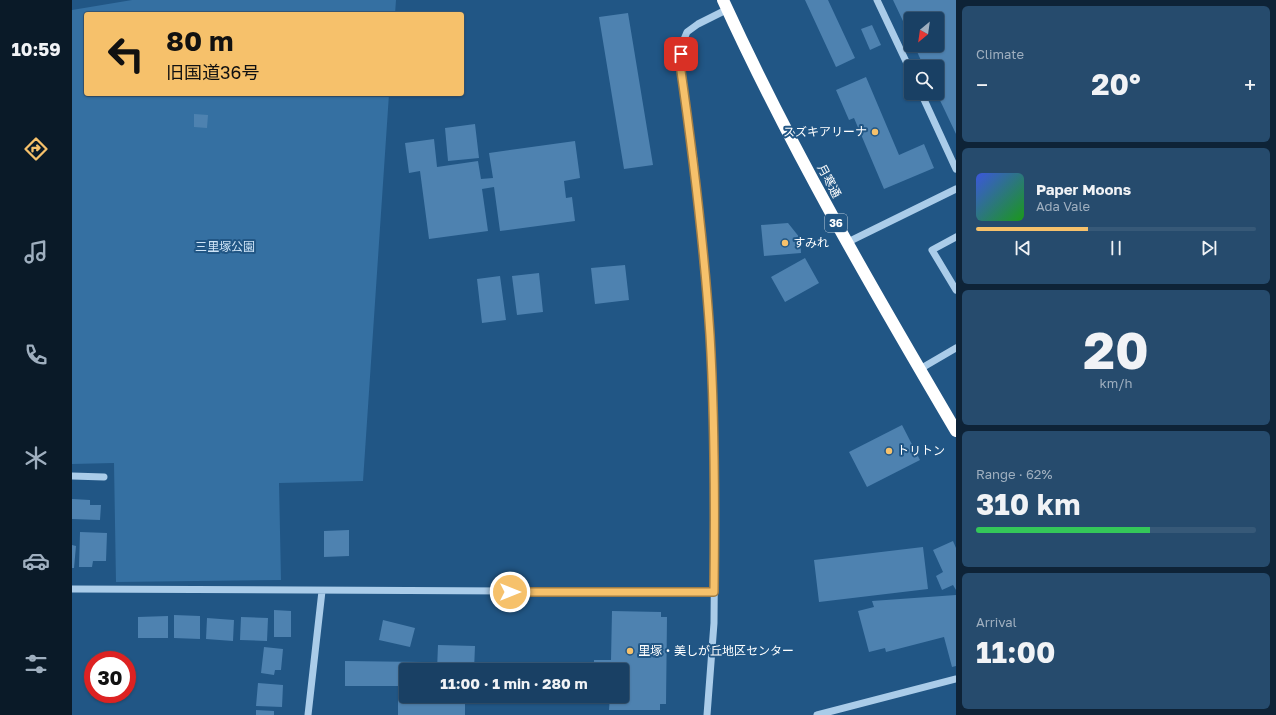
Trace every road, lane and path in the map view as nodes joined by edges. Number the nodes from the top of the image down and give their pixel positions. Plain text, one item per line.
1 (878, 0) edge
2 (725, 5) edge
3 (906, 60) edge
4 (924, 100) edge
5 (956, 170) edge
6 (956, 189) edge
7 (956, 237) edge
8 (846, 243) junction
9 (956, 290) edge
10 (956, 348) edge
11 (920, 369) junction
12 (956, 431) edge
13 (72, 476) edge
14 (104, 477) dead end
15 (72, 588) edge
16 (322, 591) junction
17 (714, 592) junction
18 (956, 679) edge
19 (308, 715) edge
20 (707, 715) edge
21 (817, 715) edge

1 - 3 street
2 - 8 highway, 月寒通 / 36
2 - 17 street
4 - 5 street
6 - 8 street
7 - 9 street
8 - 11 highway, 月寒通 / 36
10 - 11 street
11 - 12 highway, 月寒通 / 36
13 - 14 street
15 - 16 street
16 - 17 street
16 - 19 street
17 - 20 street
18 - 21 street

